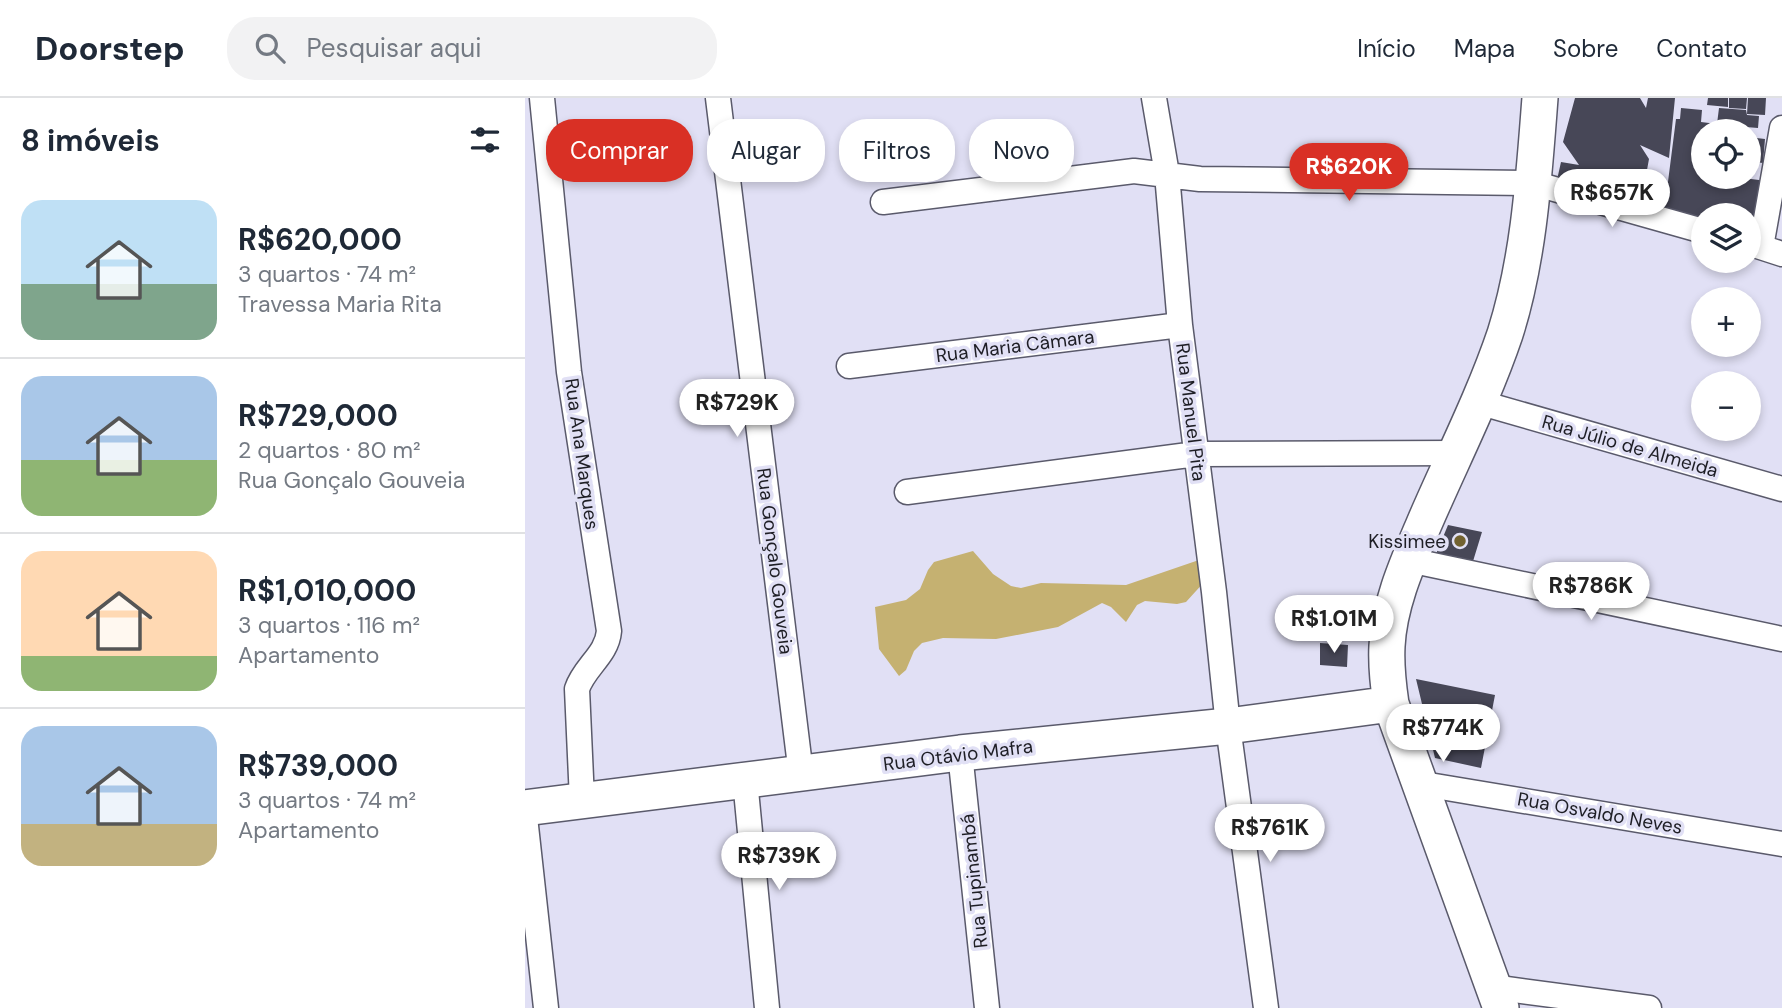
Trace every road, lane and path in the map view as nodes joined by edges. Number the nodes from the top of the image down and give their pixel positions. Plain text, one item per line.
1 (542, 98) edge
2 (717, 98) edge
3 (1154, 98) edge
4 (1540, 98) edge
5 (1782, 128) edge
6 (1167, 174) junction
7 (1533, 183) junction
8 (883, 202) dead end
9 (1691, 228) edge
10 (1764, 248) edge
11 (1180, 325) junction
12 (849, 366) dead end
13 (1478, 402) junction
14 (1455, 453) junction
15 (1196, 454) junction
16 (1782, 489) edge
17 (907, 492) dead end
18 (1409, 559) junction
19 (1782, 639) edge
20 (1391, 704) junction
21 (1228, 726) junction
22 (960, 753) junction
23 (801, 774) junction
24 (745, 780) junction
25 (1417, 783) junction
26 (582, 800) junction
27 (525, 808) edge
28 (525, 817) edge
29 (1782, 844) edge
30 (1497, 998) edge
31 (546, 1008) edge
32 (767, 1008) edge
33 (987, 1008) edge
34 (1266, 1008) edge
35 (1649, 1008) edge

1 - 26 street, Rua Ana Marques
2 - 23 street, Rua Gonçalo Gouveia
3 - 6 street, Rua Manuel Pita
4 - 7 main road
5 - 10 street
6 - 7 street
6 - 8 street
6 - 11 street, Rua Manuel Pita
7 - 9 street
7 - 13 main road
11 - 12 street, Rua Maria Câmara
11 - 15 street, Rua Manuel Pita
13 - 14 main road
13 - 16 street, Rua Júlio de Almeida
14 - 15 street
14 - 18 main road
15 - 17 street
15 - 21 street, Rua Manuel Pita
18 - 19 street
18 - 20 main road
20 - 21 main road, Rua Otávio Mafra
20 - 25 main road
21 - 22 main road, Rua Otávio Mafra
21 - 34 street, Rua Manuel Pita
22 - 23 main road, Rua Otávio Mafra
22 - 33 street, Rua Tupinambá
23 - 24 main road, Rua Otávio Mafra
24 - 26 main road, Rua Otávio Mafra
24 - 32 street
25 - 29 street, Rua Osvaldo Neves
25 - 30 main road
26 - 27 main road, Rua Otávio Mafra
28 - 31 street
30 - 35 street

